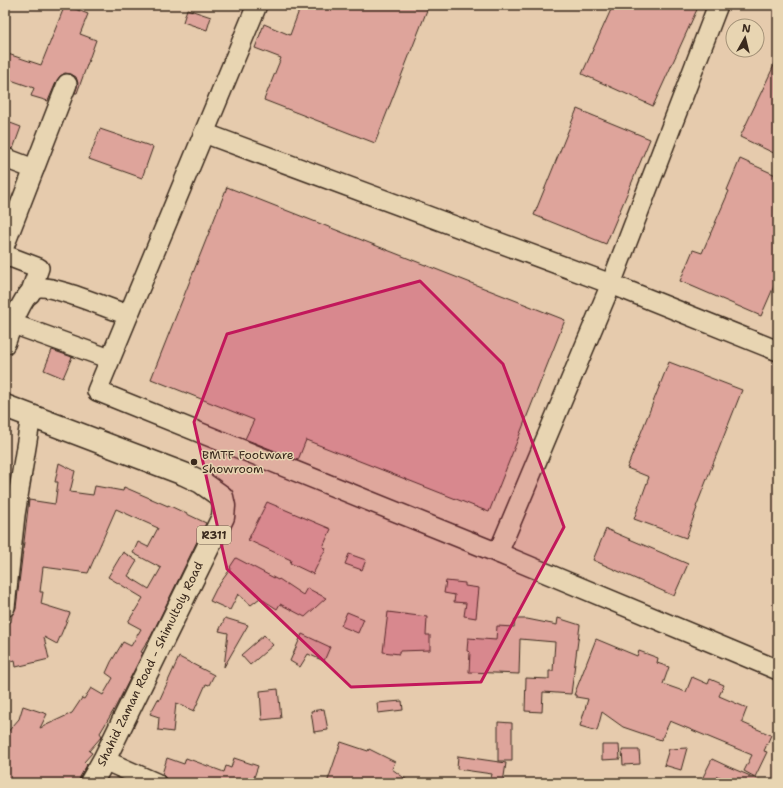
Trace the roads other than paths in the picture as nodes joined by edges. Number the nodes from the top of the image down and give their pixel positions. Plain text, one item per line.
1 (257, 5) edge
2 (718, 5) edge
3 (67, 84) dead end
4 (204, 133) junction
5 (5, 158) edge
6 (34, 169) junction
7 (5, 244) edge
8 (5, 255) edge
9 (611, 284) junction
10 (30, 294) junction
11 (128, 315) junction
12 (13, 324) junction
13 (5, 344) edge
14 (778, 351) edge
15 (110, 359) junction
16 (5, 406) edge
17 (31, 416) junction
18 (498, 553) junction
19 (5, 607) edge
20 (778, 670) edge
21 (104, 760) junction
22 (91, 783) edge
23 (156, 783) edge

1 - 4 street
2 - 9 street
3 - 6 street
4 - 9 street
4 - 11 street
5 - 6 street
6 - 7 street
8 - 10 street
9 - 14 street
9 - 18 street
10 - 11 street
10 - 12 street
11 - 15 street
12 - 13 street
12 - 15 street
15 - 18 street
16 - 17 main road, Shahid Zaman Road - Shimultoly Road / R311
17 - 19 street
17 - 21 main road, Shahid Zaman Road - Shimultoly Road / R311
18 - 20 street
21 - 22 main road, Shahid Zaman Road - Shimultoly Road / R311
21 - 23 street

